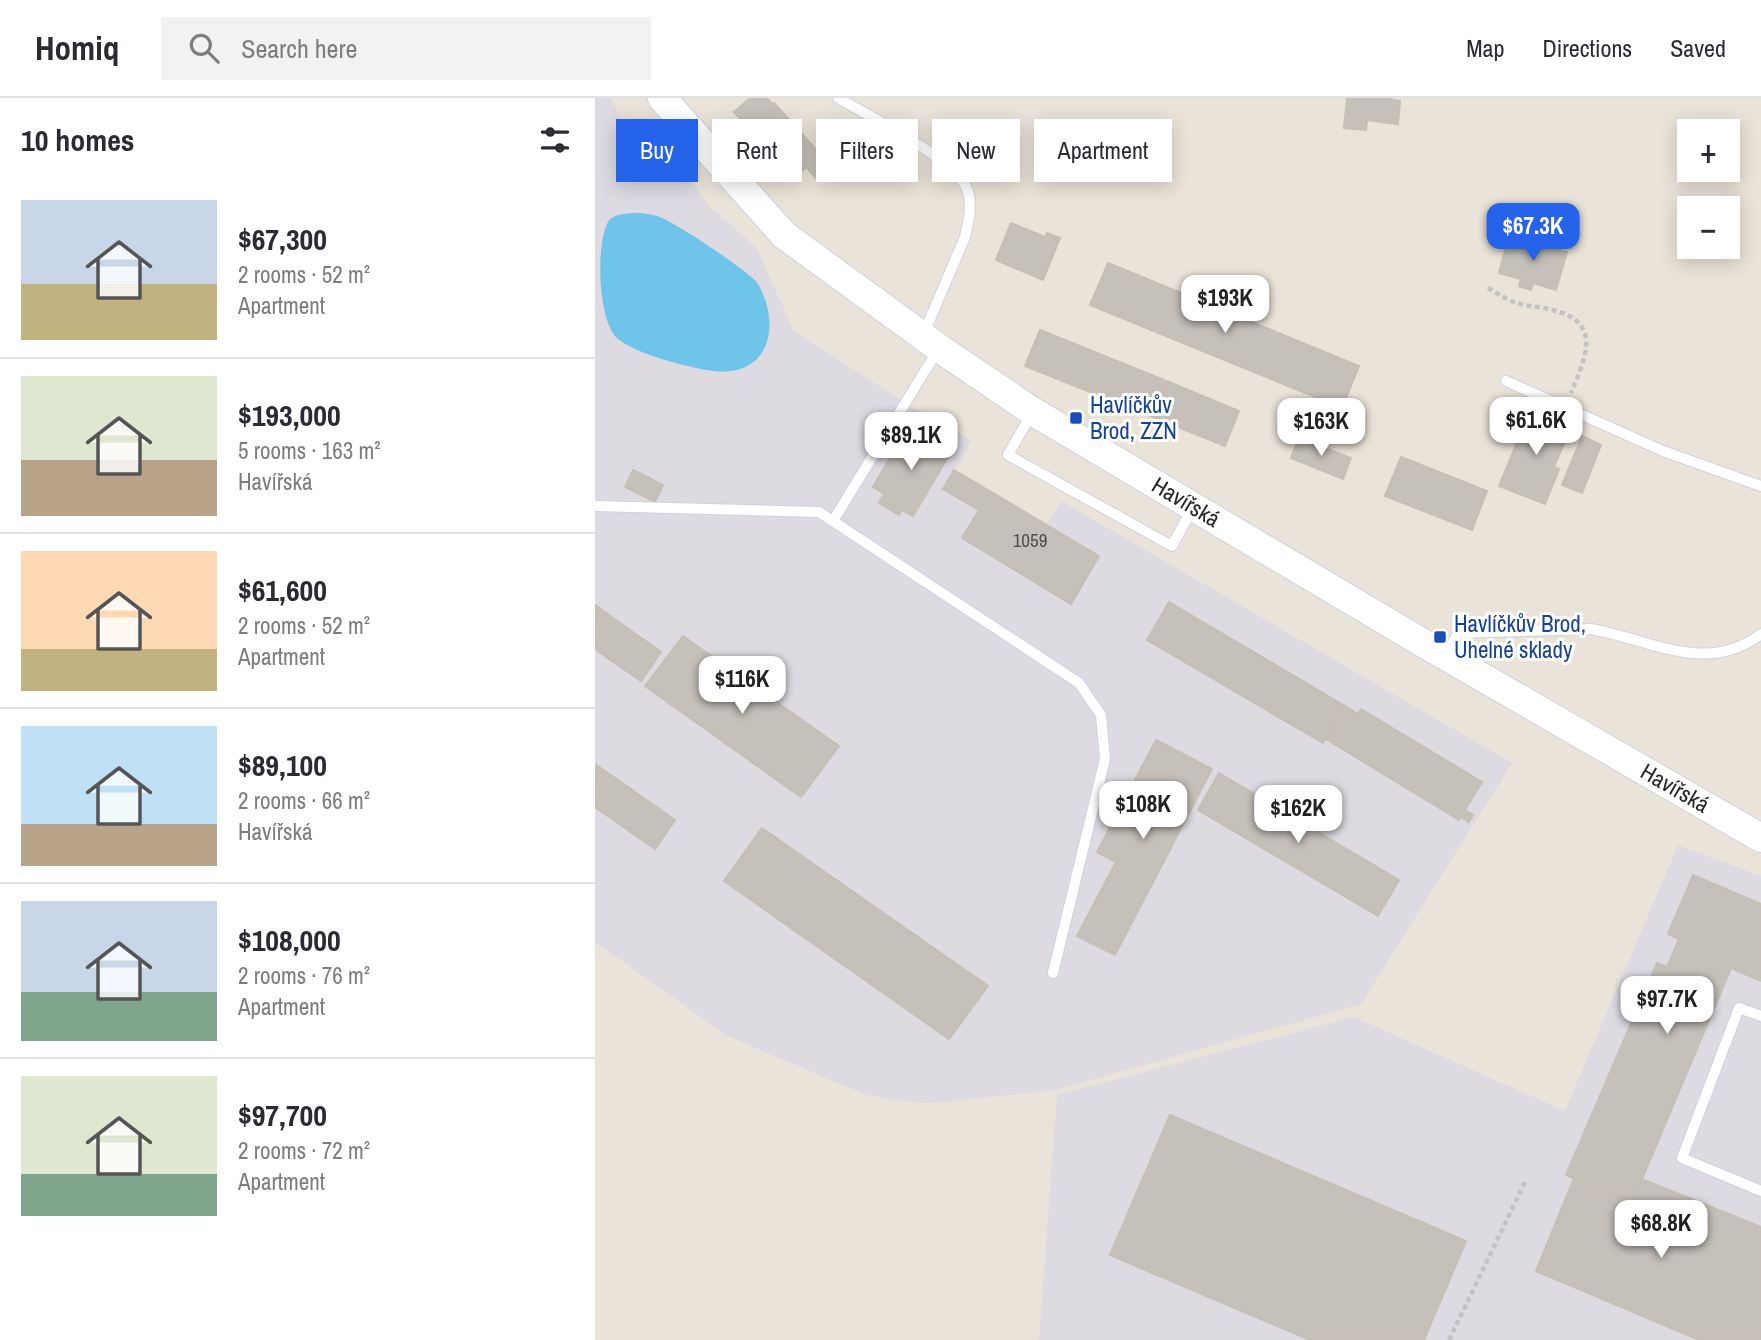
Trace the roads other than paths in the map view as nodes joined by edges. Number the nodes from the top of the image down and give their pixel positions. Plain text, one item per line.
1 (662, 98) edge
2 (838, 98) edge
3 (931, 342) junction
4 (1506, 381) dead end
5 (1032, 411) junction
6 (1761, 486) edge
7 (595, 506) edge
8 (1194, 507) junction
9 (833, 522) junction
10 (1761, 634) edge
11 (1445, 656) junction
12 (1761, 838) edge
13 (1053, 973) dead end
14 (1761, 1016) edge
15 (1761, 1191) edge

1 - 3 street, Havířská
2 - 3 lane
3 - 5 street, Havířská
3 - 9 lane
4 - 6 lane
5 - 8 street, Havířská
5 - 8 lane
7 - 9 lane
8 - 11 street, Havířská
9 - 13 lane
10 - 11 lane
11 - 12 street, Havířská
14 - 15 lane

